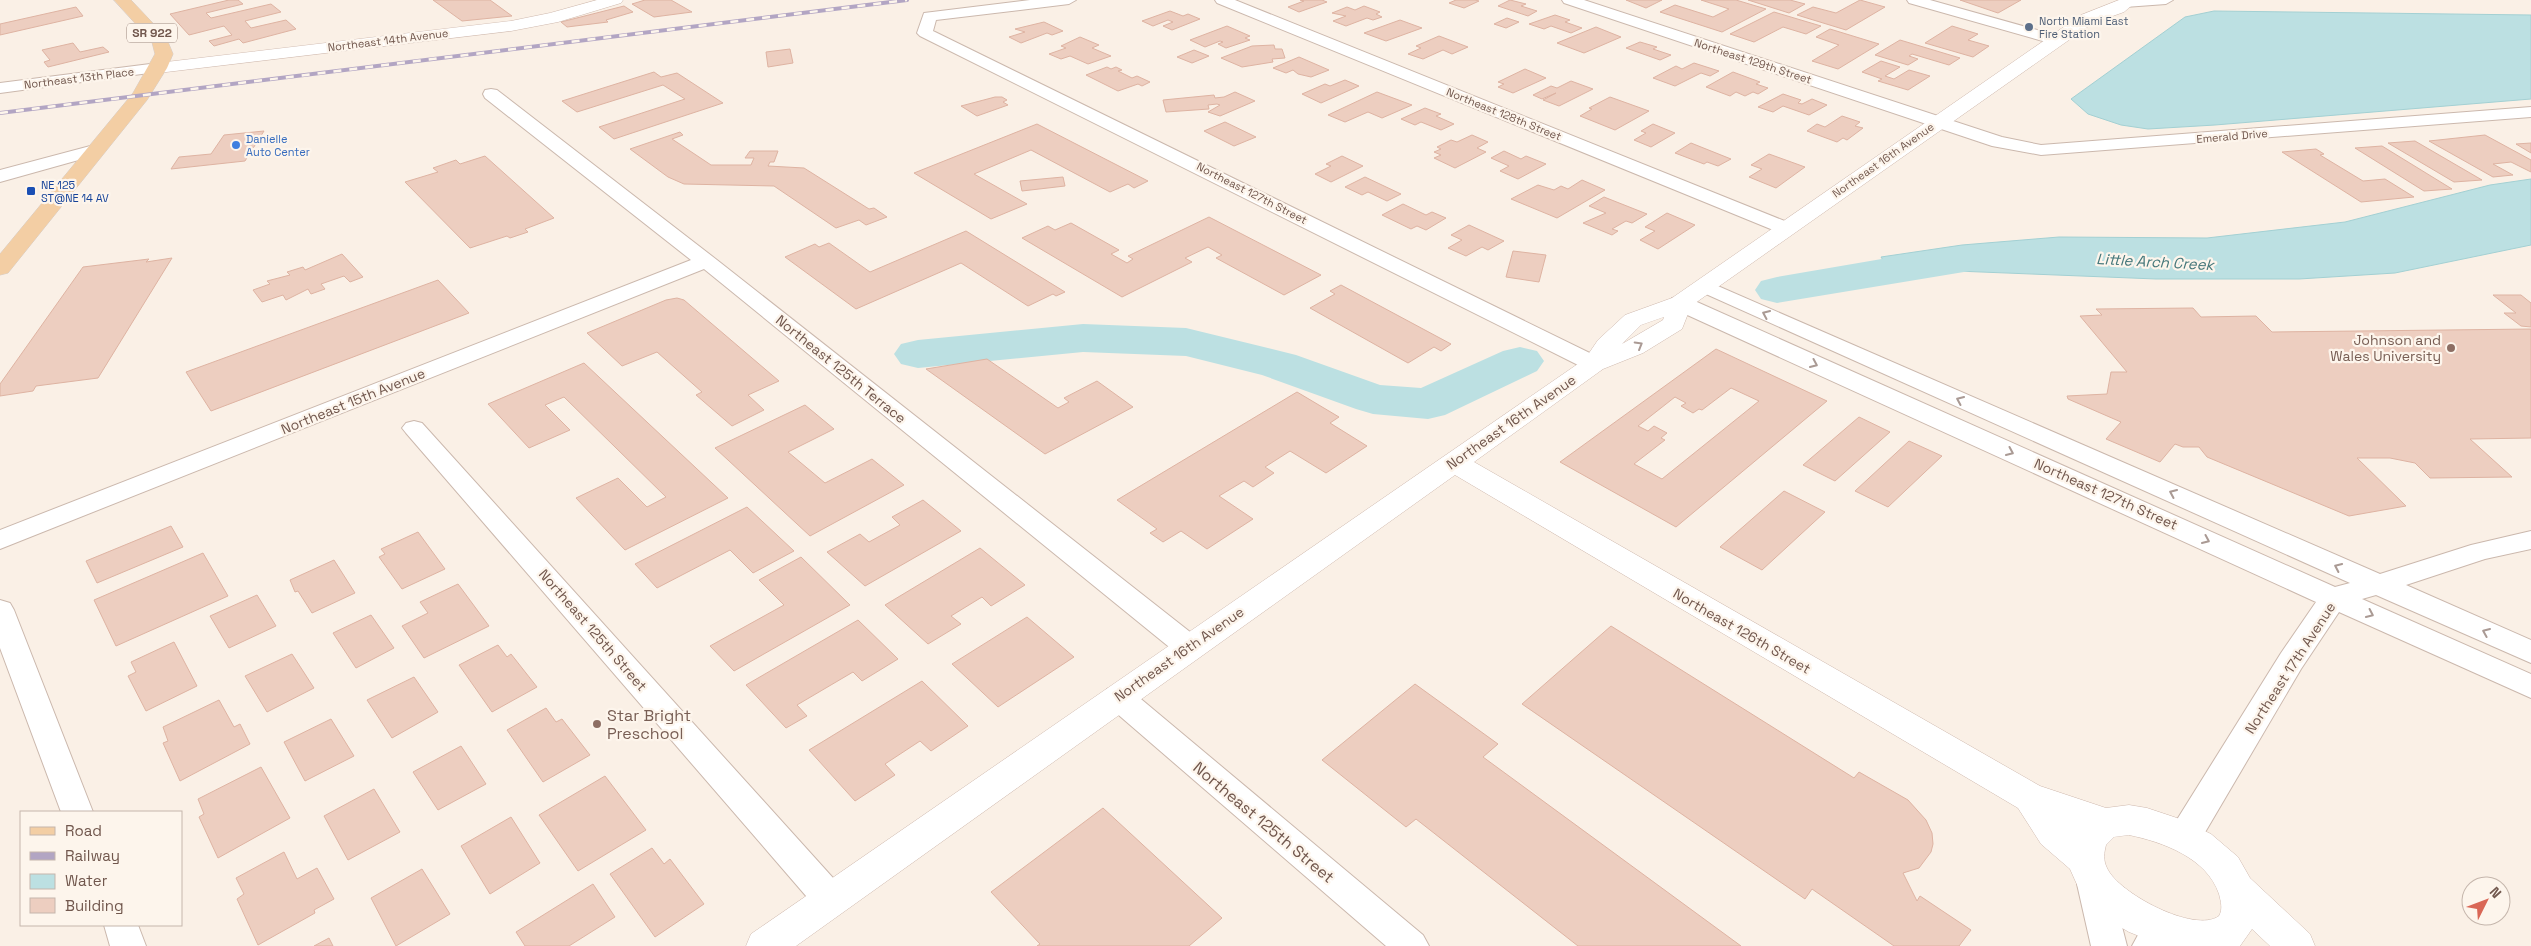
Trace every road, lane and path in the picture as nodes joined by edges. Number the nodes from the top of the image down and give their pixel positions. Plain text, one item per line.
1 (122, 0) edge
2 (615, 0) edge
3 (1069, 0) edge
4 (1222, 0) edge
5 (1569, 0) edge
6 (1914, 0) edge
7 (2104, 0) edge
8 (2166, 0) edge
9 (2128, 2) edge
10 (2088, 19) junction
11 (2056, 40) junction
12 (158, 68) junction
13 (0, 88) edge
14 (490, 94) dead end
15 (2531, 112) edge
16 (1937, 122) junction
17 (94, 150) junction
18 (0, 176) edge
19 (1785, 228) junction
20 (706, 261) junction
21 (0, 268) edge
22 (1704, 286) junction
23 (1680, 303) junction
24 (1594, 364) junction
25 (2004, 419) junction
26 (414, 428) dead end
27 (1983, 439) junction
28 (1454, 462) junction
29 (0, 540) edge
30 (2531, 540) edge
31 (2379, 586) junction
32 (2329, 604) junction
33 (0, 610) edge
34 (1190, 647) junction
35 (2531, 652) edge
36 (2531, 687) edge
37 (1118, 697) junction
38 (2030, 798) junction
39 (77, 811) edge
40 (2105, 824) junction
41 (2189, 829) junction
42 (2089, 869) junction
43 (2237, 890) junction
44 (831, 900) junction
45 (121, 926) edge
46 (2191, 943) edge
47 (128, 946) edge
48 (765, 946) edge
49 (1411, 946) edge
50 (2109, 946) edge
51 (2296, 946) edge

1 - 12 main road, SR 922
2 - 12 street, Northeast 14th Avenue
3 - 24 street, Northeast 127th Street
4 - 19 street, Northeast 128th Street
5 - 16 street, Northeast 129th Street
6 - 11 street
7 - 10 street, Northeast 16th Avenue
8 - 9 street
9 - 10 street, Northeast 16th Avenue
10 - 11 street, Northeast 16th Avenue
11 - 16 street, Northeast 16th Avenue
12 - 13 street, Northeast 13th Place
12 - 17 main road, SR 922
14 - 20 street, Northeast 125th Terrace
15 - 16 street, Emerald Drive
16 - 19 street, Northeast 16th Avenue
17 - 18 street
17 - 21 main road, SR 922
19 - 22 street, Northeast 16th Avenue
20 - 29 street, Northeast 15th Avenue
20 - 34 street, Northeast 125th Terrace
22 - 23 street, Northeast 16th Avenue
25 -> 22 street, Northeast 127th Street
23 - 24 street, Northeast 16th Avenue
23 -> 27 street, Northeast 127th Street
24 - 28 street, Northeast 16th Avenue
25 - 27 street
31 -> 25 street, Northeast 127th Street
26 - 44 street, Northeast 125th Street
27 -> 32 street, Northeast 127th Street
28 - 34 street, Northeast 16th Avenue
28 - 38 street, Northeast 126th Street
30 - 31 street, Northeast 17th Avenue
31 - 32 street, Northeast 17th Avenue
35 -> 31 street, Northeast 127th Street
32 -> 36 street, Northeast 127th Street
32 - 41 street, Northeast 17th Avenue
33 - 39 street
34 - 37 street, Northeast 16th Avenue
37 - 44 street, Northeast 16th Avenue
37 - 49 street, Northeast 125th Street
38 - 40 street, Northeast 126th Street
38 - 42 street, Northeast 126th Street
40 - 41 street
40 - 42 street
41 - 43 street
42 - 46 street
42 - 50 street
43 - 46 street
43 - 51 street
44 - 48 street, Northeast 16th Avenue
45 - 47 street

